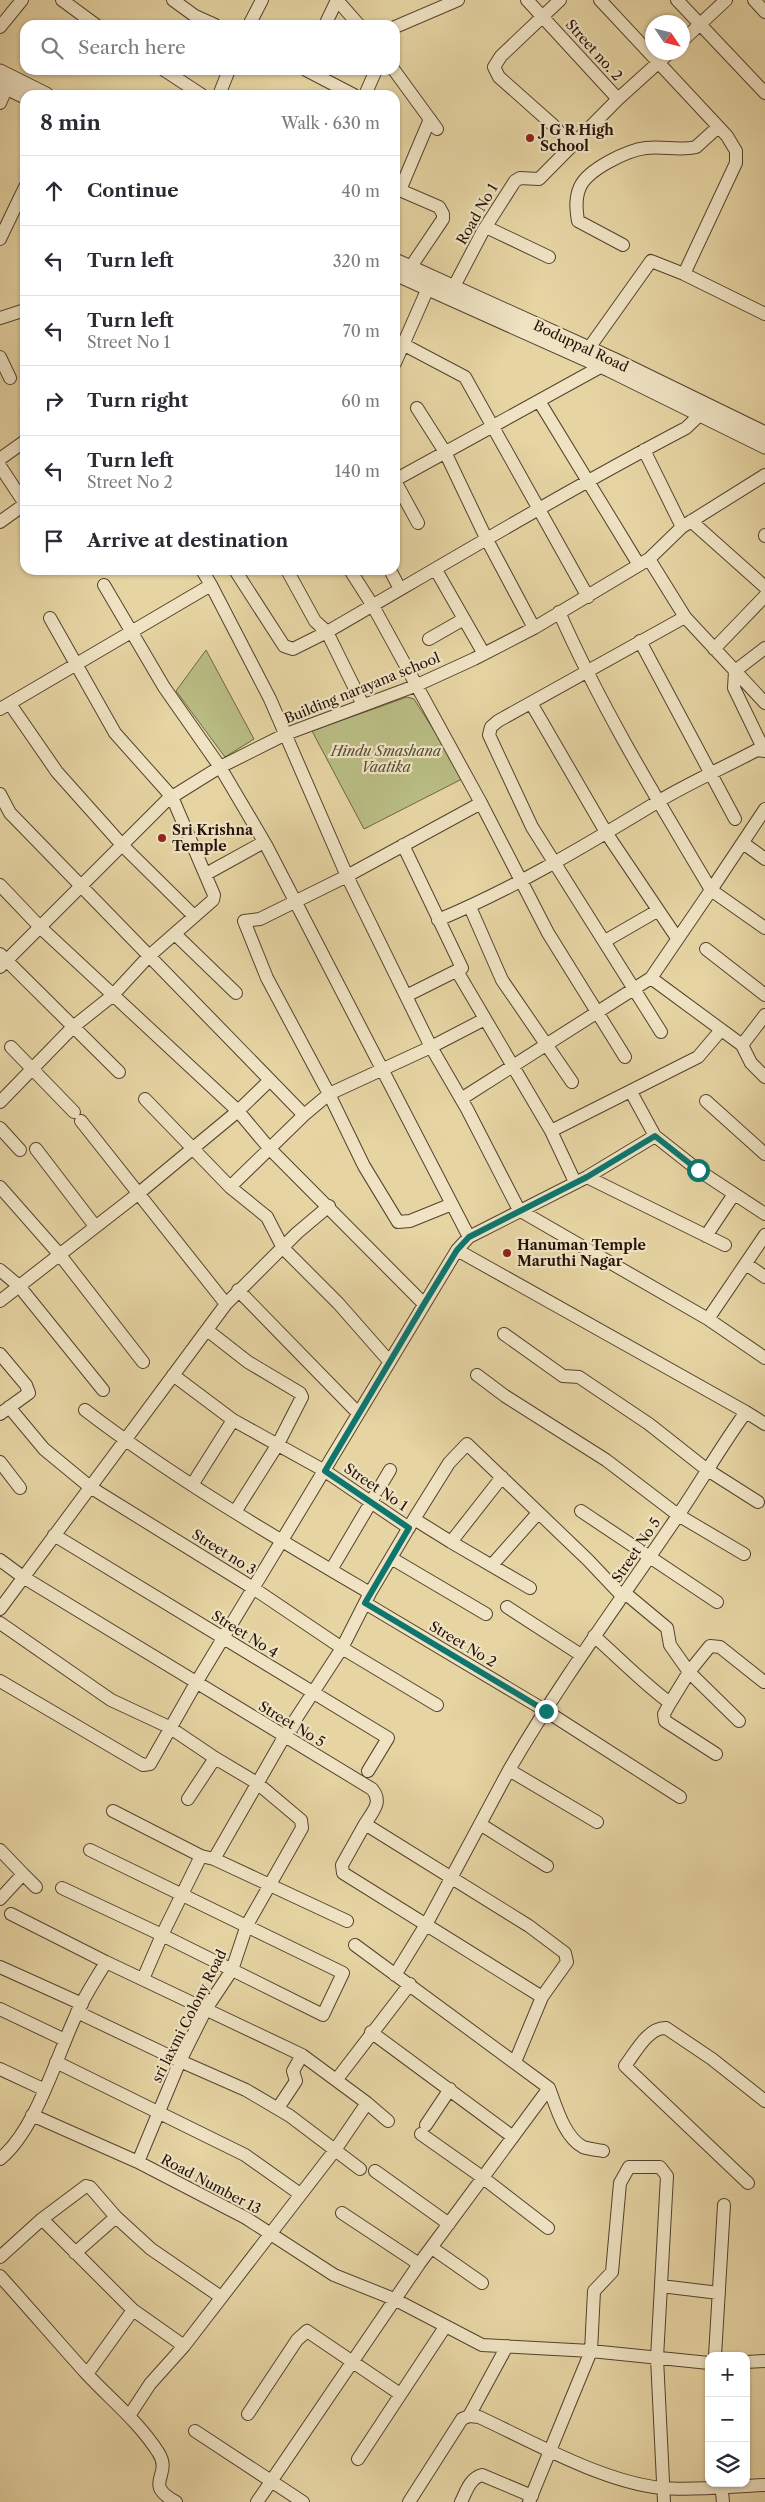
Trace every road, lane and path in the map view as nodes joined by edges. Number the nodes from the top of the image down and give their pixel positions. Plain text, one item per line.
1 (22, 0) edge
2 (62, 0) edge
3 (173, 0) edge
4 (262, 0) edge
5 (337, 0) edge
6 (458, 0) edge
7 (527, 0) edge
8 (560, 0) edge
9 (600, 0) edge
10 (678, 0) edge
11 (726, 0) edge
12 (754, 0) edge
13 (765, 12) edge
14 (543, 16) junction
15 (89, 20) edge
16 (203, 20) edge
17 (252, 20) edge
18 (327, 20) edge
19 (355, 20) edge
20 (400, 26) edge
21 (700, 26) junction
22 (0, 28) edge
23 (690, 34) edge
24 (661, 60) edge
25 (658, 63) junction
26 (0, 72) edge
27 (172, 75) edge
28 (227, 75) edge
29 (316, 75) edge
30 (374, 75) edge
31 (398, 75) edge
32 (4, 85) edge
33 (36, 90) edge
34 (194, 90) edge
35 (221, 90) edge
36 (344, 90) edge
37 (367, 90) edge
38 (765, 92) edge
39 (20, 93) edge
40 (618, 99) junction
41 (0, 103) edge
42 (718, 127) junction
43 (572, 146) junction
44 (400, 184) edge
45 (400, 190) edge
46 (20, 197) edge
47 (486, 227) junction
48 (0, 239) edge
49 (622, 245) dead end
50 (549, 257) dead end
51 (400, 263) edge
52 (410, 268) junction
53 (684, 274) junction
54 (400, 275) edge
55 (428, 288) junction
56 (450, 293) junction
57 (20, 312) edge
58 (765, 314) edge
59 (0, 318) edge
60 (400, 340) edge
61 (400, 343) edge
62 (589, 348) junction
63 (0, 358) edge
64 (602, 366) junction
65 (10, 378) dead end
66 (539, 401) junction
67 (417, 408) dead end
68 (705, 411) junction
69 (492, 427) junction
70 (765, 434) edge
71 (20, 444) edge
72 (765, 446) edge
73 (644, 450) junction
74 (445, 452) junction
75 (0, 458) edge
76 (0, 466) edge
77 (765, 475) edge
78 (400, 478) edge
79 (587, 482) junction
80 (400, 490) edge
81 (20, 496) edge
82 (20, 508) edge
83 (539, 510) junction
84 (0, 522) edge
85 (418, 523) dead end
86 (686, 524) junction
87 (486, 538) junction
88 (644, 562) junction
89 (436, 570) junction
90 (207, 575) edge
91 (238, 575) edge
92 (290, 575) edge
93 (353, 575) edge
94 (393, 575) edge
95 (104, 585) dead end
96 (765, 588) edge
97 (400, 589) junction
98 (765, 596) edge
99 (588, 598) junction
100 (373, 606) junction
101 (560, 612) junction
102 (685, 617) junction
103 (50, 618) dead end
104 (464, 619) junction
105 (534, 628) junction
106 (131, 632) junction
107 (327, 632) junction
108 (429, 639) dead end
109 (640, 641) junction
110 (765, 648) edge
111 (714, 649) junction
112 (484, 654) junction
113 (76, 665) junction
114 (735, 671) junction
115 (586, 674) junction
116 (415, 686) junction
117 (531, 703) junction
118 (765, 703) edge
119 (363, 705) junction
120 (5, 706) edge
121 (286, 734) junction
122 (764, 750) edge
123 (220, 766) junction
124 (711, 774) junction
125 (0, 794) edge
126 (172, 797) junction
127 (658, 802) junction
128 (481, 803) junction
129 (765, 810) edge
130 (735, 819) dead end
131 (607, 834) junction
132 (264, 842) junction
133 (743, 843) junction
134 (402, 845) junction
135 (123, 846) junction
136 (765, 859) edge
137 (554, 862) junction
138 (206, 874) junction
139 (347, 876) junction
140 (520, 880) junction
141 (0, 885) edge
142 (81, 888) junction
143 (711, 890) junction
144 (296, 901) junction
145 (470, 907) junction
146 (657, 911) junction
147 (193, 915) junction
148 (438, 920) junction
149 (41, 928) junction
150 (765, 928) edge
151 (174, 934) junction
152 (677, 938) junction
153 (604, 941) junction
154 (706, 949) dead end
155 (148, 957) junction
156 (2, 961) edge
157 (457, 971) junction
158 (651, 978) junction
159 (635, 988) junction
160 (236, 993) dead end
161 (765, 995) edge
162 (112, 996) junction
163 (406, 996) junction
164 (598, 1013) junction
165 (765, 1015) edge
166 (485, 1018) junction
167 (73, 1027) junction
168 (722, 1030) junction
169 (661, 1032) dead end
170 (742, 1045) junction
171 (546, 1046) junction
172 (11, 1047) dead end
173 (431, 1047) junction
174 (626, 1057) dead end
175 (514, 1066) junction
176 (32, 1069) junction
177 (382, 1070) junction
178 (119, 1072) dead end
179 (765, 1077) edge
180 (269, 1081) junction
181 (572, 1082) dead end
182 (631, 1092) junction
183 (329, 1094) junction
184 (462, 1098) junction
185 (145, 1099) dead end
186 (706, 1101) dead end
187 (0, 1102) edge
188 (238, 1111) junction
189 (304, 1115) junction
190 (0, 1128) edge
191 (551, 1130) junction
192 (655, 1136) junction
193 (192, 1148) junction
194 (269, 1148) junction
195 (36, 1149) dead end
196 (20, 1150) dead end
197 (765, 1154) edge
198 (581, 1180) junction
199 (0, 1187) edge
200 (230, 1187) junction
201 (139, 1193) junction
202 (734, 1194) junction
203 (452, 1204) junction
204 (329, 1206) junction
205 (520, 1210) junction
206 (765, 1214) edge
207 (95, 1226) junction
208 (765, 1235) edge
209 (706, 1236) junction
210 (469, 1237) junction
211 (726, 1245) dead end
212 (283, 1248) junction
213 (457, 1250) junction
214 (60, 1255) junction
215 (746, 1264) junction
216 (0, 1270) edge
217 (765, 1277) edge
218 (20, 1286) junction
219 (238, 1290) junction
220 (0, 1300) edge
221 (226, 1304) junction
222 (424, 1304) junction
223 (708, 1318) junction
224 (207, 1330) junction
225 (504, 1334) dead end
226 (0, 1354) edge
227 (765, 1358) edge
228 (389, 1361) junction
229 (143, 1362) dead end
230 (174, 1375) junction
231 (477, 1375) dead end
232 (103, 1390) dead end
233 (85, 1410) dead end
234 (5, 1411) edge
235 (746, 1412) junction
236 (358, 1413) junction
237 (233, 1420) junction
238 (765, 1424) edge
239 (124, 1441) junction
240 (278, 1444) junction
241 (0, 1462) edge
242 (706, 1469) junction
243 (390, 1470) dead end
244 (325, 1471) junction
245 (502, 1477) junction
246 (192, 1485) junction
247 (90, 1487) junction
248 (20, 1488) dead end
249 (370, 1502) junction
250 (758, 1502) dead end
251 (581, 1511) dead end
252 (235, 1512) junction
253 (538, 1513) junction
254 (678, 1515) junction
255 (411, 1524) junction
256 (54, 1535) junction
257 (282, 1542) junction
258 (451, 1542) junction
259 (744, 1554) dead end
260 (391, 1558) junction
261 (648, 1558) junction
262 (0, 1560) edge
263 (492, 1565) junction
264 (330, 1570) junction
265 (23, 1577) junction
266 (253, 1588) junction
267 (530, 1588) dead end
268 (624, 1595) junction
269 (367, 1598) junction
270 (717, 1602) dead end
271 (507, 1607) dead end
272 (0, 1610) edge
273 (486, 1614) dead end
274 (0, 1623) edge
275 (594, 1636) junction
276 (224, 1638) junction
277 (342, 1648) junction
278 (581, 1655) junction
279 (689, 1672) junction
280 (0, 1681) edge
281 (764, 1682) edge
282 (196, 1683) junction
283 (312, 1693) junction
284 (670, 1704) junction
285 (437, 1705) dead end
286 (546, 1711) junction
287 (739, 1722) dead end
288 (170, 1727) junction
289 (284, 1737) junction
290 (716, 1754) dead end
291 (215, 1758) junction
292 (509, 1770) junction
293 (368, 1771) dead end
294 (257, 1783) junction
295 (680, 1796) dead end
296 (188, 1800) dead end
297 (113, 1811) dead end
298 (597, 1822) dead end
299 (365, 1824) junction
300 (480, 1824) junction
301 (0, 1850) edge
302 (90, 1850) dead end
303 (208, 1858) junction
304 (547, 1866) dead end
305 (23, 1874) junction
306 (452, 1877) junction
307 (271, 1885) junction
308 (36, 1887) dead end
309 (62, 1888) dead end
310 (182, 1893) junction
311 (0, 1898) edge
312 (11, 1914) dead end
313 (347, 1921) dead end
314 (427, 1923) junction
315 (247, 1925) junction
316 (162, 1934) junction
317 (355, 1945) dead end
318 (106, 1962) junction
319 (0, 1967) edge
320 (232, 1970) junction
321 (395, 1975) junction
322 (144, 1979) junction
323 (410, 1984) junction
324 (542, 1997) junction
325 (79, 2008) junction
326 (0, 2009) edge
327 (206, 2009) junction
328 (371, 2032) junction
329 (65, 2040) junction
330 (302, 2055) junction
331 (180, 2061) junction
332 (56, 2062) junction
333 (515, 2062) junction
334 (0, 2070) edge
335 (337, 2080) junction
336 (549, 2088) junction
337 (450, 2089) junction
338 (43, 2090) junction
339 (765, 2101) edge
340 (368, 2103) junction
341 (278, 2108) junction
342 (158, 2112) junction
343 (32, 2115) junction
344 (388, 2121) dead end
345 (513, 2137) junction
346 (334, 2150) junction
347 (603, 2152) dead end
348 (2, 2155) edge
349 (138, 2162) junction
350 (360, 2169) dead end
351 (375, 2171) dead end
352 (482, 2177) junction
353 (748, 2184) dead end
354 (300, 2194) junction
355 (724, 2205) dead end
356 (342, 2213) dead end
357 (116, 2217) junction
358 (42, 2219) junction
359 (449, 2224) junction
360 (548, 2228) dead end
361 (269, 2235) junction
362 (432, 2248) junction
363 (75, 2253) junction
364 (0, 2257) edge
365 (419, 2264) junction
366 (0, 2276) edge
367 (482, 2283) dead end
368 (660, 2286) junction
369 (719, 2293) junction
370 (221, 2298) junction
371 (394, 2299) junction
372 (133, 2310) junction
373 (445, 2327) junction
374 (184, 2346) junction
375 (507, 2346) junction
376 (590, 2351) junction
377 (715, 2352) edge
378 (657, 2358) junction
379 (765, 2361) edge
380 (354, 2362) junction
381 (750, 2362) edge
382 (705, 2364) edge
383 (87, 2374) junction
384 (400, 2394) junction
385 (248, 2414) dead end
386 (129, 2416) junction
387 (469, 2416) junction
388 (195, 2431) dead end
389 (549, 2450) junction
390 (358, 2458) dead end
391 (270, 2480) junction
392 (750, 2485) edge
393 (765, 2485) edge
394 (705, 2486) edge
395 (721, 2487) edge
396 (663, 2488) junction
397 (530, 2499) edge
398 (176, 2502) edge
399 (257, 2502) edge
400 (303, 2502) edge
401 (409, 2502) edge
402 (461, 2502) edge
403 (664, 2502) edge
404 (722, 2502) edge

1 - 22 street
2 - 15 street
3 - 16 street
4 - 17 street
5 - 18 street
5 - 19 street
6 - 20 street
7 - 14 street, Street no. 2
8 - 14 street
9 - 25 street
10 - 21 street
11 - 21 street
12 - 13 street
14 - 40 street, Street no. 2
14 - 43 street
21 - 23 street
21 - 38 street
24 - 25 street, Road No 1
25 - 40 street, Road No 1
25 - 42 street
26 - 33 street
27 - 34 street
28 - 35 street
29 - 36 street
30 - 37 street
31 - 44 street
32 - 39 street
32 - 41 street
40 - 43 street, Road No 1
42 - 49 street
42 - 53 street
43 - 47 street, Road No 1
45 - 52 street
46 - 48 street
47 - 50 street
47 - 56 street, Road No 1
51 - 52 street, Boduppal Road
52 - 56 street, Boduppal Road
53 - 58 street
53 - 62 street
54 - 55 street, Boduppal Road
55 - 56 street, Boduppal Road
55 - 60 street
56 - 62 street, Boduppal Road
56 - 64 street, Boduppal Road
57 - 59 street
61 - 69 street
62 - 68 street, Boduppal Road
63 - 65 street
64 - 66 street
64 - 68 street, Boduppal Road
66 - 69 street
66 - 79 street
67 - 74 street
68 - 70 street, Boduppal Road
68 - 72 street, Boduppal Road
68 - 73 street
69 - 74 street
69 - 83 street
71 - 75 street
73 - 79 street
73 - 86 street
74 - 78 street
74 - 87 street
76 - 81 street
77 - 86 street, Building narayana school
79 - 83 street
79 - 88 street
80 - 85 street
82 - 84 street
83 - 87 street
83 - 99 street
86 - 88 street, Building narayana school
86 - 96 street
87 - 89 street
87 - 105 street
88 - 99 street, Building narayana school
88 - 102 street
89 - 97 street
89 - 104 street
90 - 106 street
90 - 121 street
91 - 107 street
92 - 107 street
93 - 100 street
94 - 97 street
95 - 106 street
97 - 100 street
98 - 111 street
99 - 101 street, Building narayana school
100 - 107 street
100 - 116 street
101 - 105 street, Building narayana school
101 - 115 street
102 - 109 street
102 - 111 street
103 - 113 street
104 - 108 street
104 - 112 street
105 - 112 street, Building narayana school
106 - 113 street
106 - 123 street
107 - 119 street
109 - 115 street
109 - 124 street
110 - 114 street
111 - 114 street
112 - 116 street, Building narayana school
113 - 120 street
113 - 126 street
114 - 118 street
114 - 122 street
115 - 117 street
115 - 127 street
116 - 119 street, Building narayana school
116 - 128 street
117 - 131 street
117 - 137 street
119 - 121 street, Building narayana school
120 - 135 street
121 - 123 street, Building narayana school
121 - 139 street
122 - 124 street
123 - 126 street, Building narayana school
123 - 132 street
124 - 127 street
124 - 130 street
125 - 142 street
126 - 135 street, Building narayana school
126 - 138 street
127 - 131 street
127 - 143 street
128 - 134 street
128 - 140 street
129 - 133 street
131 - 137 street
131 - 146 street
132 - 138 street
132 - 144 street
133 - 136 street
133 - 143 street
134 - 139 street
134 - 148 street
135 - 142 street, Building narayana school
135 - 147 street
137 - 140 street
137 - 153 street
138 - 147 street
139 - 144 street
139 - 163 street
140 - 145 street
140 - 164 street
141 - 149 street
142 - 149 street, Building narayana school
142 - 155 street
143 - 150 street
143 - 152 street
144 - 177 street
144 - 183 street
145 - 148 street
145 - 171 street
146 - 152 street
146 - 153 street
147 - 151 street
148 - 157 street
149 - 156 street, Building narayana school
149 - 162 street
151 - 155 street
151 - 160 street
152 - 158 street
153 - 159 street
154 - 161 street
155 - 162 street
155 - 180 street
156 - 167 street
157 - 163 street
157 - 166 street
158 - 159 street
158 - 168 street
159 - 164 street
159 - 169 street
162 - 167 street
162 - 188 street
163 - 173 street
164 - 171 street
164 - 174 street
165 - 170 street
166 - 173 street
166 - 175 street
167 - 176 street
167 - 178 street
168 - 170 street
168 - 182 street
170 - 179 street
171 - 175 street
171 - 181 street
172 - 176 street
173 - 177 street
173 - 184 street
175 - 184 street
175 - 191 street
176 - 187 street
176 - 201 street
177 - 183 street
177 - 203 street
180 - 188 street
180 - 189 street
182 - 191 street
182 - 192 street
183 - 189 street
183 - 203 street
184 - 205 street
185 - 193 street
186 - 197 street
188 - 193 street
188 - 194 street
189 - 194 street
190 - 196 street
191 - 198 street
192 - 198 street
192 - 202 street
193 - 200 street
193 - 201 street
194 - 200 street
194 - 204 street
195 - 207 street
198 - 205 street
198 - 209 street
199 - 214 street
200 - 212 street
201 - 207 street
201 - 221 street
202 - 206 street
202 - 209 street
203 - 210 street
204 - 212 street
204 - 222 street
205 - 210 street
205 - 223 street
207 - 214 street
208 - 215 street
209 - 211 street
210 - 213 street
212 - 219 street
212 - 228 street
213 - 222 street
213 - 235 street
214 - 218 street
214 - 229 street
215 - 217 street
215 - 223 street
216 - 218 street
218 - 220 street
218 - 232 street
219 - 221 street
219 - 236 street
221 - 224 street
222 - 228 street
223 - 227 street
224 - 230 street
224 - 240 street
225 - 242 street
226 - 234 street
228 - 236 street
230 - 237 street, Street No 1
230 - 239 street
231 - 254 street
233 - 239 street
234 - 247 street, Street no 3
235 - 238 street
235 - 242 street, Street No 5
236 - 244 street
237 - 240 street, Street No 1
237 - 246 street
239 - 246 street
239 - 247 street
240 - 244 street, Street No 1
240 - 252 street
241 - 248 street
242 - 250 street
242 - 254 street, Street No 5
243 - 249 street
244 - 249 street, Street No 1
244 - 257 street
245 - 253 street
245 - 255 street
245 - 258 street
246 - 252 street
247 - 256 street
247 - 266 street, Street no 3
249 - 255 street, Street No 1
249 - 264 street
251 - 261 street
252 - 257 street
253 - 263 street
253 - 268 street
254 - 259 street
254 - 261 street, Street No 5
255 - 258 street, Street No 1
255 - 260 street
256 - 265 street
256 - 276 street, Street No 4
257 - 264 street, Street No 2
257 - 266 street
258 - 263 street, Street No 1
260 - 269 street
260 - 273 street
261 - 268 street, Street No 5
261 - 270 street
262 - 265 street, Street No 5
263 - 267 street, Street No 1
264 - 269 street, Street No 2
265 - 272 street
265 - 282 street, Street No 5
266 - 276 street
266 - 277 street, Street no 3
268 - 275 street, Street No 5
268 - 279 street
269 - 277 street
269 - 286 street, Street No 2
271 - 278 street
274 - 288 street, sri laxmi Colony Road
275 - 278 street, Street No 5
275 - 284 street
276 - 282 street
276 - 283 street, Street No 4
277 - 283 street
277 - 285 street, Street no 3
278 - 286 street, Street No 5
279 - 281 street
279 - 284 street
279 - 287 street
280 - 288 street
282 - 288 street
282 - 289 street, Street No 5
283 - 289 street
283 - 293 street, Street No 4
284 - 290 street
286 - 292 street, Street No 5
286 - 295 street, Street No 2
288 - 291 street, sri laxmi Colony Road
289 - 294 street
289 - 299 street, Street No 5
291 - 294 street, sri laxmi Colony Road
291 - 296 street
292 - 298 street
292 - 300 street, Street No 5
294 - 303 street
294 - 307 street, sri laxmi Colony Road
297 - 303 street
299 - 306 street
299 - 314 street
300 - 304 street
300 - 306 street, Street No 5
301 - 305 street
302 - 310 street
303 - 307 street
303 - 310 street
305 - 308 street
305 - 311 street
306 - 314 street, Street No 5
306 - 324 street
307 - 313 street
307 - 315 street, sri laxmi Colony Road
309 - 316 street
310 - 315 street
310 - 316 street
312 - 318 street
314 - 321 street, Street No 5
314 - 324 street
315 - 320 street, sri laxmi Colony Road
315 - 320 street
316 - 320 street
316 - 322 street
317 - 321 street
318 - 322 street
318 - 325 street
319 - 325 street
320 - 327 street, sri laxmi Colony Road
321 - 323 street
322 - 327 street
323 - 328 street
323 - 333 street
324 - 333 street
325 - 329 street
325 - 331 street
326 - 329 street
327 - 330 street
327 - 331 street, sri laxmi Colony Road
328 - 335 street
328 - 337 street
329 - 332 street
330 - 335 street
330 - 341 street
331 - 341 street
331 - 342 street, sri laxmi Colony Road
332 - 338 street
332 - 342 street
333 - 336 street
334 - 338 street
335 - 340 street
336 - 345 street
336 - 347 street
337 - 345 street
337 - 352 street
338 - 343 street
339 - 353 street
340 - 344 street
340 - 346 street
341 - 346 street
342 - 349 street, sri laxmi Colony Road
342 - 354 street
343 - 348 street
343 - 349 street, Road Number 13
345 - 352 street
346 - 350 street
346 - 354 street
349 - 361 street, Road Number 13
351 - 359 street
352 - 359 street
352 - 360 street
354 - 361 street
355 - 369 street
356 - 365 street
357 - 358 street
357 - 363 street
357 - 370 street
358 - 363 street
358 - 364 street
359 - 362 street
361 - 370 street
361 - 371 street, Road Number 13
362 - 365 street
362 - 367 street
363 - 372 street
365 - 371 street
366 - 383 street
368 - 369 street
368 - 376 street
368 - 378 street
369 - 377 street
370 - 374 street
371 - 373 street, Road Number 13
371 - 380 street
372 - 374 street
372 - 383 street
373 - 375 street, Road Number 13
373 - 384 street
374 - 386 street
375 - 376 street, Road Number 13
375 - 387 street
376 - 378 street, Road Number 13
376 - 389 street
378 - 382 street, Road Number 13
378 - 396 street
379 - 381 street
380 - 384 street
380 - 385 street
380 - 391 street
383 - 386 street
384 - 390 street
386 - 398 street
387 - 389 street
387 - 401 street
388 - 391 street
389 - 396 street
389 - 397 street
391 - 399 street
391 - 400 street
392 - 393 street
394 - 396 street
395 - 404 street
396 - 403 street
397 - 402 street

